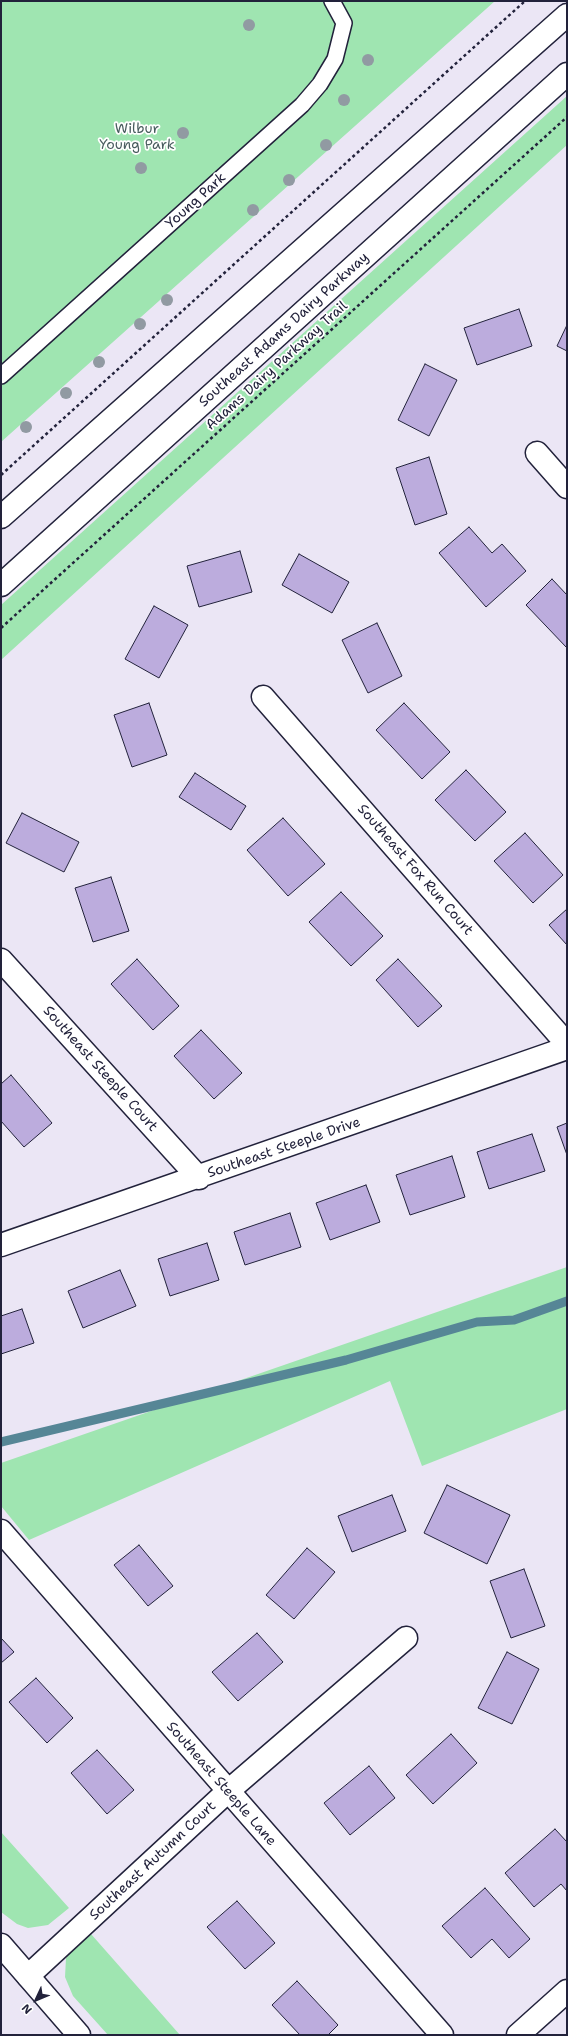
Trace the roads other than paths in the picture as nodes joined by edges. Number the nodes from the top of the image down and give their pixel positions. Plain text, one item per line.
1 (332, 1) edge
2 (567, 15) edge
3 (567, 74) edge
4 (1, 376) edge
5 (537, 453) dead end
6 (567, 487) edge
7 (1, 517) edge
8 (1, 585) edge
9 (263, 697) dead end
10 (1, 960) edge
11 (567, 1044) edge
12 (567, 1048) edge
13 (199, 1178) junction
14 (1, 1245) edge
15 (1, 1531) edge
16 (406, 1638) dead end
17 (227, 1792) junction
18 (1, 1945) edge
19 (28, 1976) junction
20 (567, 1991) edge
21 (79, 2035) edge
22 (442, 2035) edge
23 (518, 2035) edge

1 - 4 lane, Young Park
2 - 7 street
3 - 8 street, Southeast Adams Dairy Parkway
5 - 6 street
9 - 11 street, Southeast Fox Run Court
10 - 13 street, Southeast Steeple Court
12 - 13 street, Southeast Steeple Drive
13 - 14 street, Southeast Steeple Drive
15 - 17 street, Southeast Steeple Lane
16 - 17 street, Southeast Autumn Court
17 - 19 street, Southeast Autumn Court
17 - 22 street, Southeast Steeple Lane
18 - 19 street
19 - 21 street
20 - 23 street

